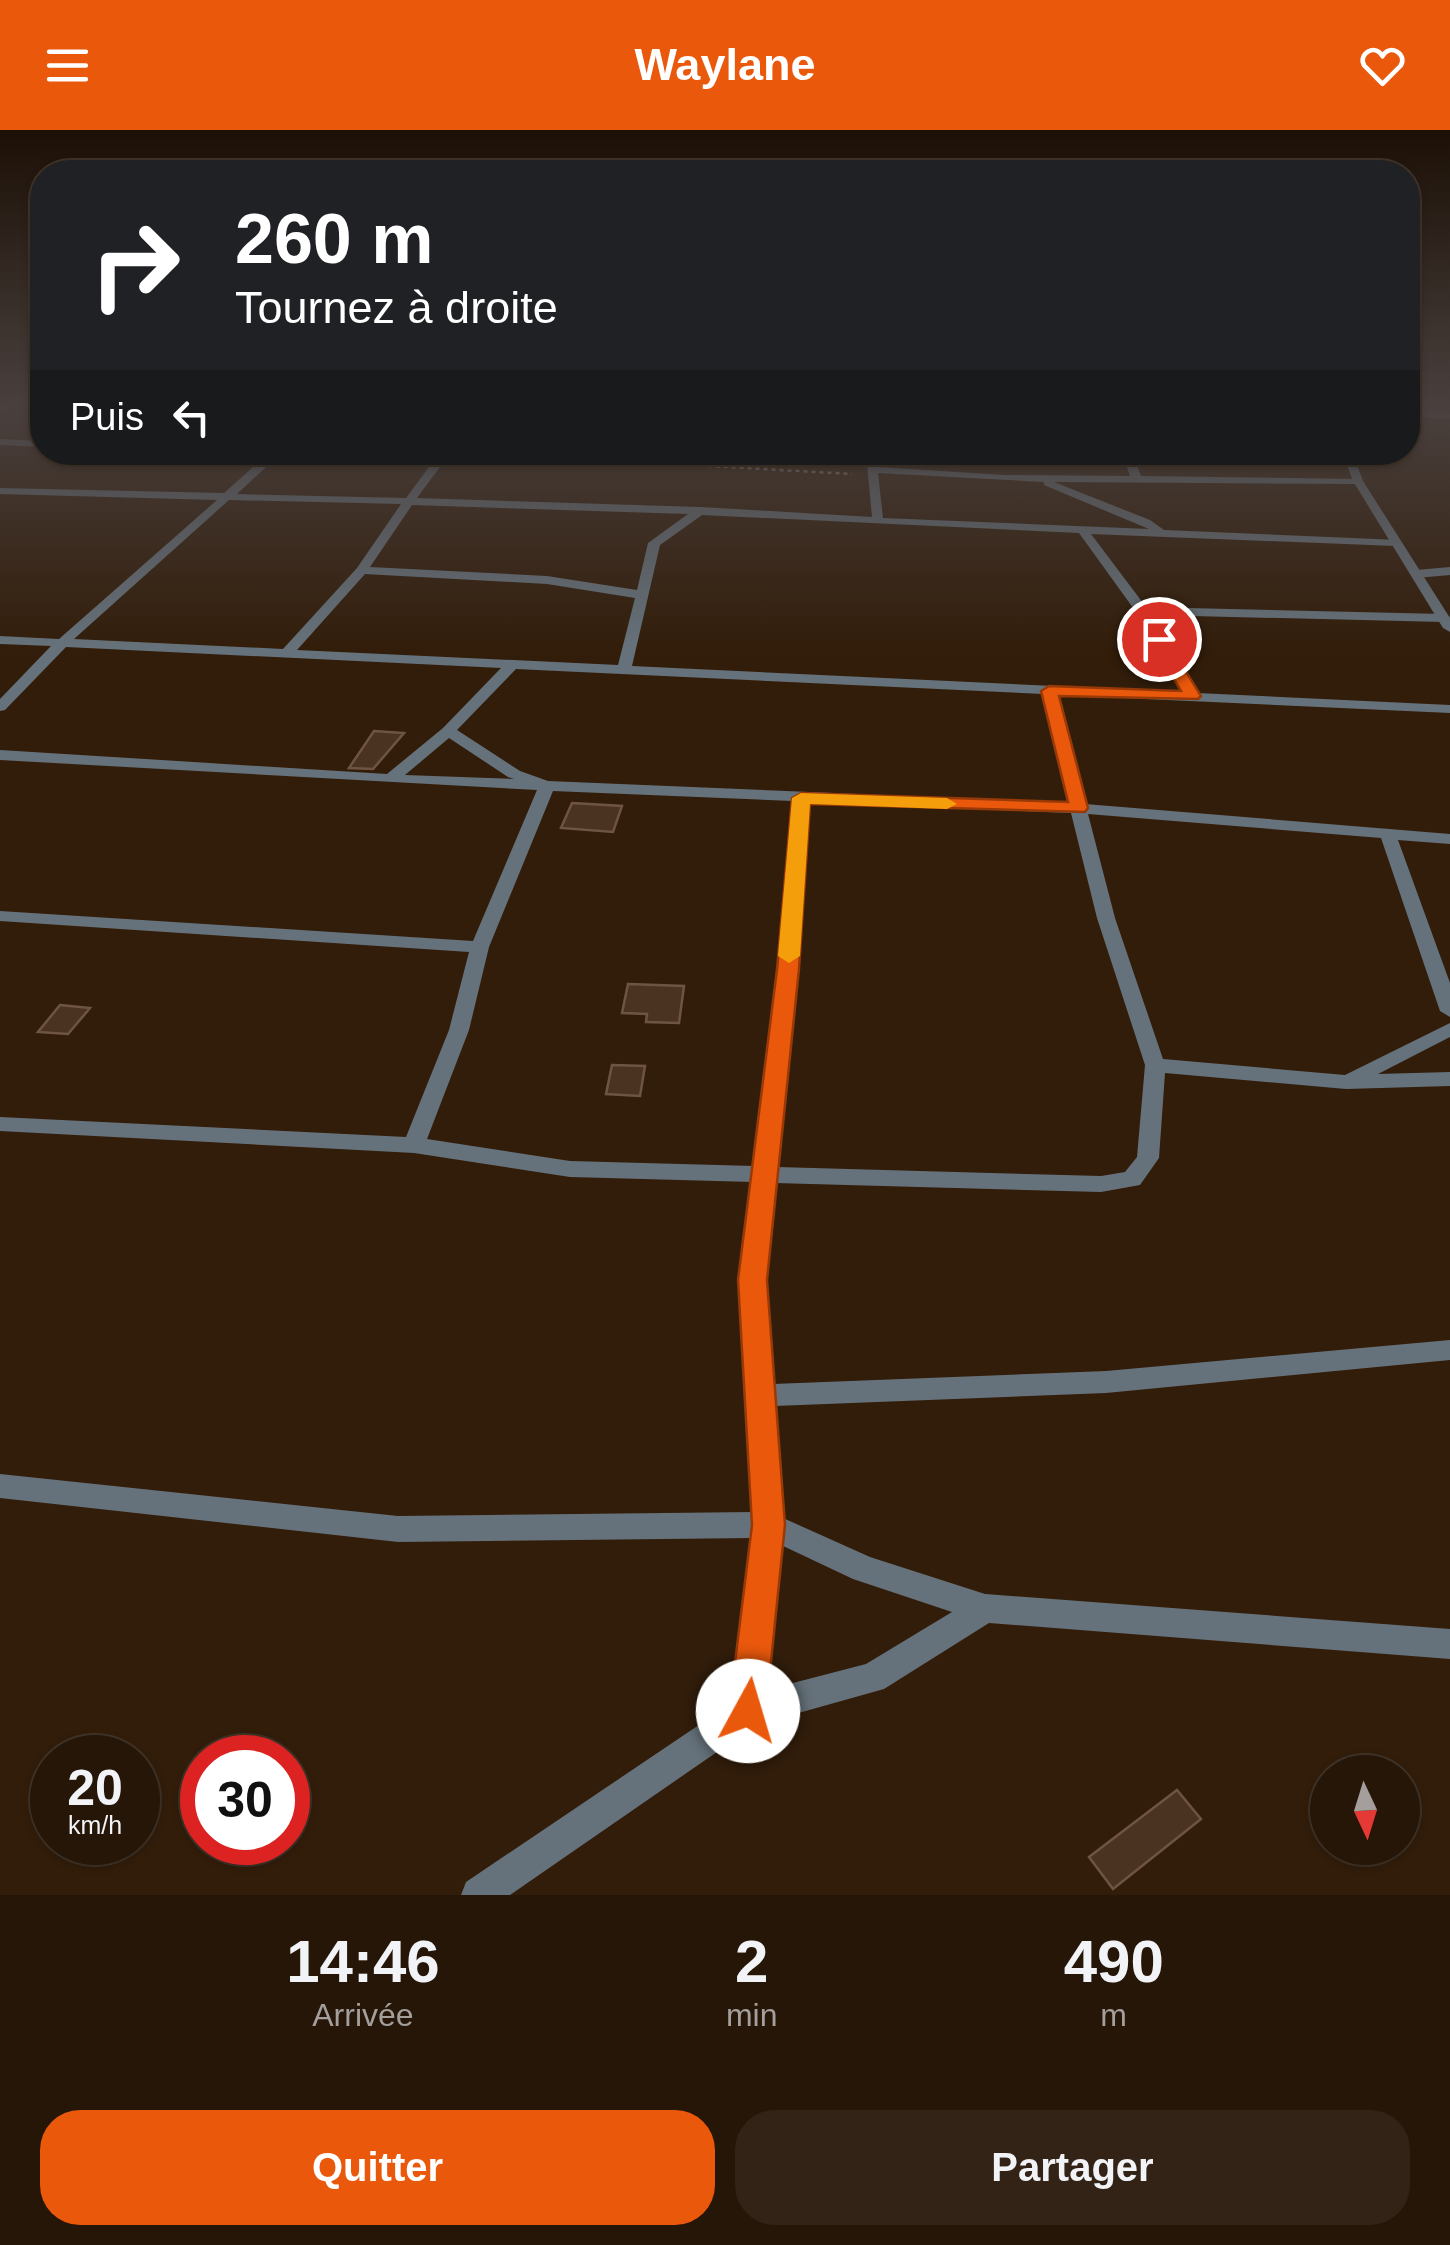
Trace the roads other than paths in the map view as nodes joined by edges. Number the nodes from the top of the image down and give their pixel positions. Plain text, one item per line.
1 (235, 486) edge
2 (420, 486) edge
3 (876, 486) edge
4 (1056, 486) edge
5 (1361, 486) edge
6 (0, 491) edge
7 (226, 494) junction
8 (407, 504) junction
9 (701, 510) junction
10 (878, 522) junction
11 (1082, 530) junction
12 (1160, 532) junction
13 (1396, 542) junction
14 (362, 570) junction
15 (1450, 571) edge
16 (1416, 574) junction
17 (642, 595) junction
18 (1142, 611) junction
19 (1447, 623) edge
20 (0, 640) edge
21 (64, 640) junction
22 (288, 652) junction
23 (513, 664) junction
24 (624, 671) junction
25 (1049, 691) junction
26 (1192, 696) junction
27 (0, 707) edge
28 (1450, 709) edge
29 (448, 730) junction
30 (0, 755) edge
31 (391, 778) junction
32 (547, 786) junction
33 (801, 798) junction
34 (1078, 808) junction
35 (1388, 835) junction
36 (1450, 839) edge
37 (0, 916) edge
38 (480, 947) junction
39 (1450, 1010) edge
40 (1450, 1029) edge
41 (1156, 1065) junction
42 (1450, 1079) edge
43 (1346, 1082) junction
44 (0, 1124) edge
45 (414, 1145) junction
46 (767, 1172) junction
47 (1450, 1350) edge
48 (760, 1396) junction
49 (0, 1486) edge
50 (768, 1525) junction
51 (986, 1608) junction
52 (1450, 1644) edge
53 (748, 1711) junction
54 (478, 1895) edge

1 - 7 street
2 - 8 street
3 - 10 street
4 - 12 street
5 - 13 street
6 - 7 street
7 - 8 street
7 - 21 street
8 - 9 street
8 - 14 street
9 - 10 street
9 - 17 street
10 - 11 street
11 - 12 street
11 - 18 street
12 - 13 street
13 - 16 street
14 - 17 street
14 - 22 street
15 - 16 street
16 - 19 street
17 - 24 street
18 - 19 street
18 - 26 street
20 - 21 street
21 - 22 street
21 - 27 street
22 - 23 street
23 - 24 street
23 - 29 street
24 - 25 street
25 - 26 street
25 - 34 street
26 - 28 street
29 - 31 street
29 - 32 street
30 - 31 street
31 - 32 street
32 - 33 street
32 - 38 street
33 - 34 street
33 - 46 street
34 - 35 street
34 - 41 street
35 - 36 street
35 - 39 street
37 - 38 street
38 - 45 street
40 - 43 street
41 - 43 street
41 - 46 street
42 - 43 street
44 - 45 street
45 - 46 street
46 - 48 street
47 - 48 street
48 - 50 street
49 - 50 street
50 - 51 street
50 - 53 street
51 - 52 street
51 - 53 street
53 - 54 street

